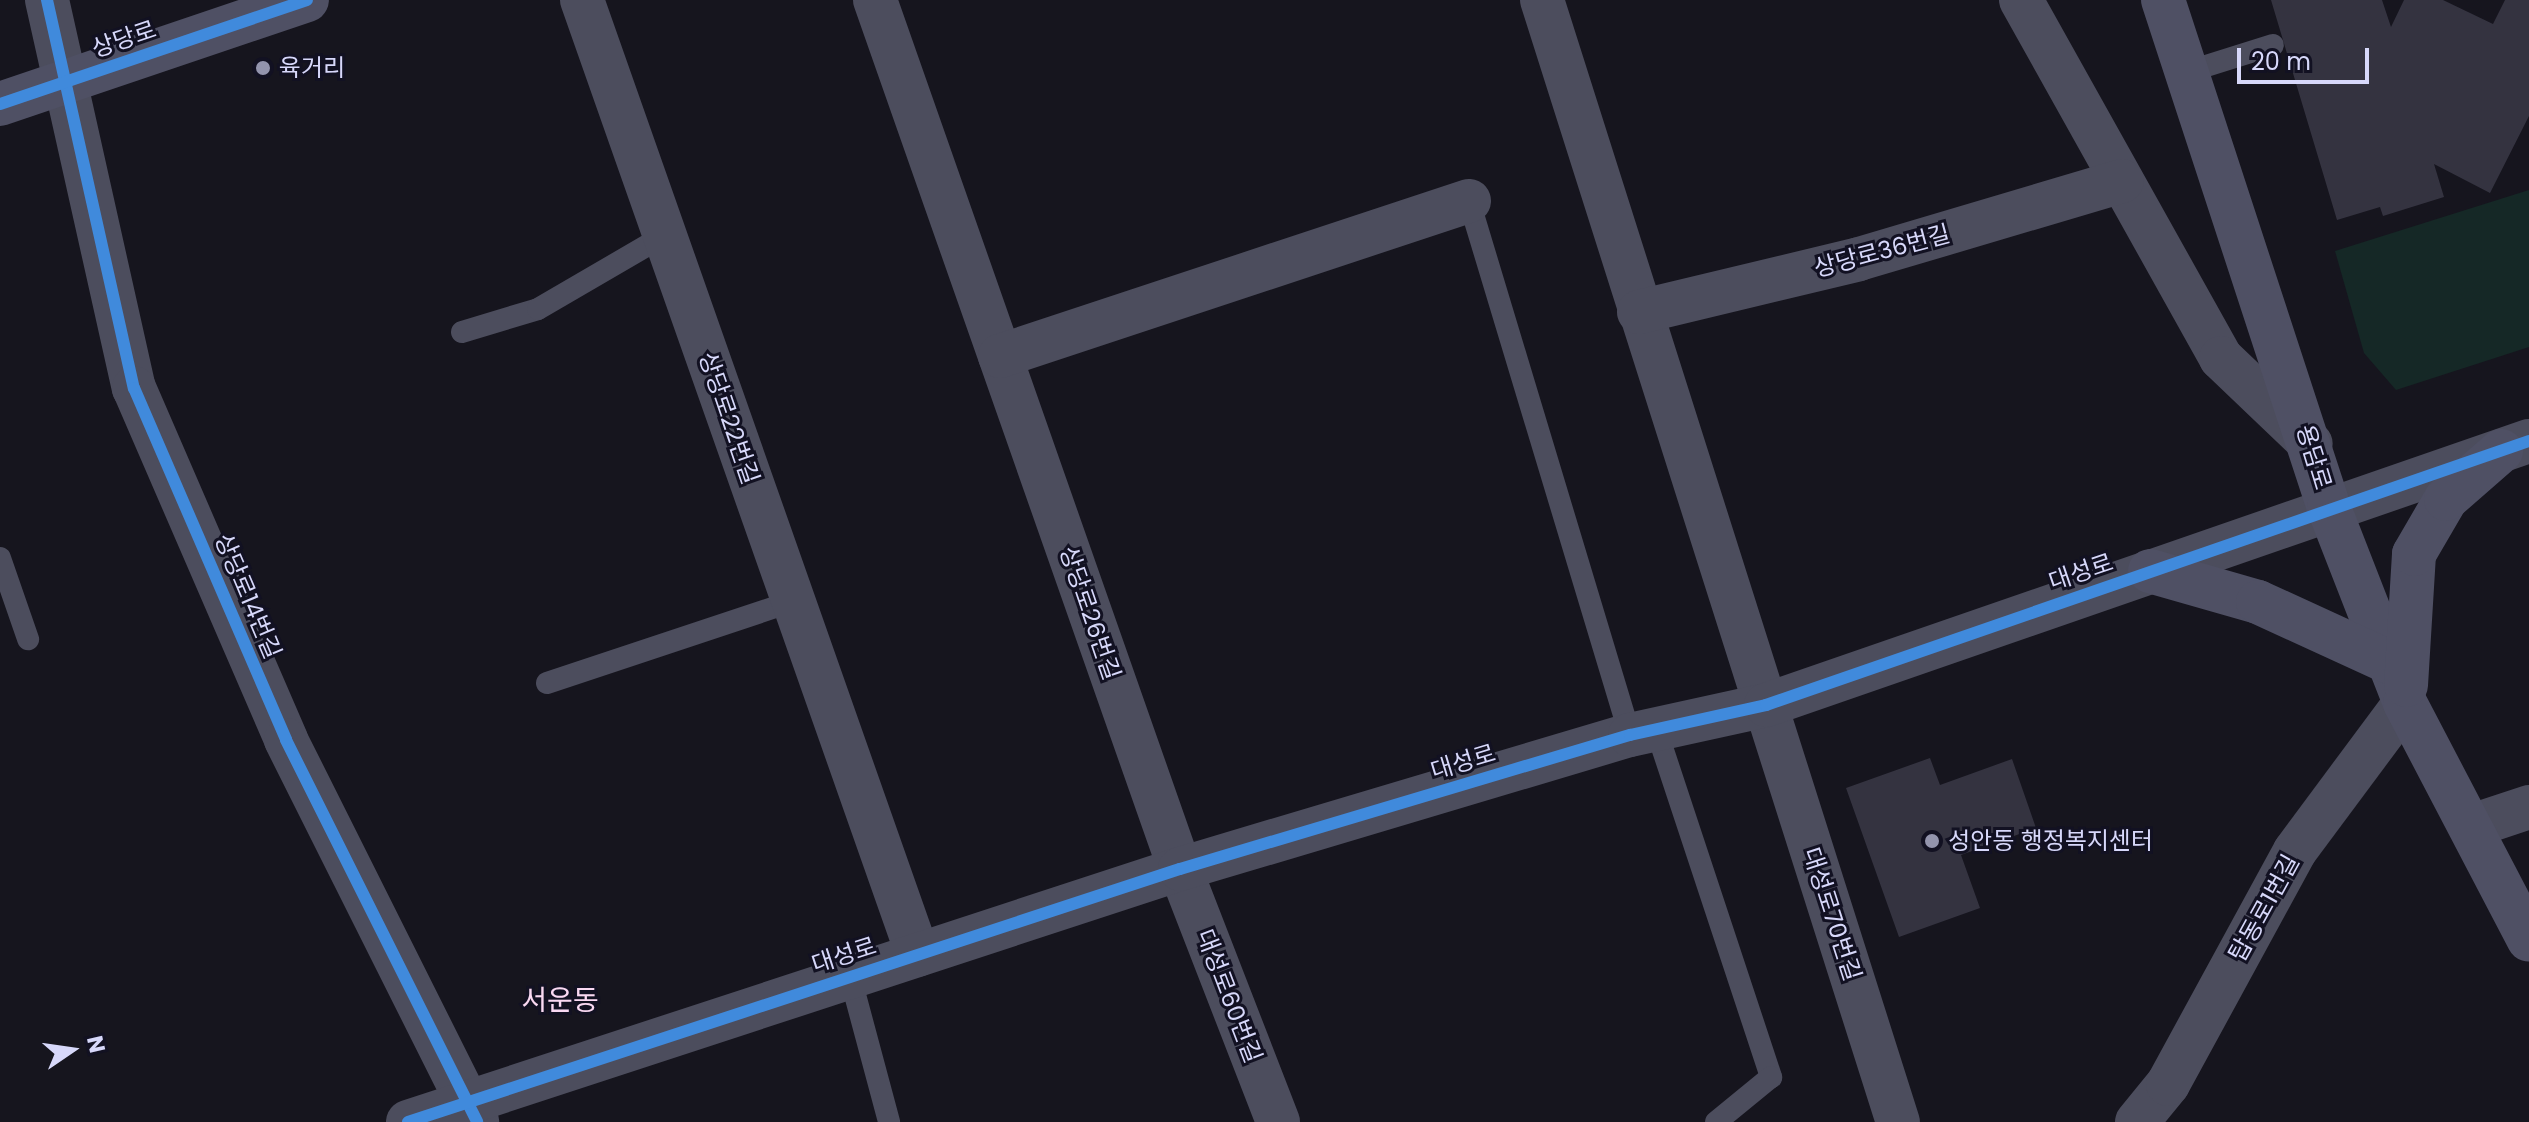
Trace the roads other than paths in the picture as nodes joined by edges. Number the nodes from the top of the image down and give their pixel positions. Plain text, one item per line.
1 (47, 0) edge
2 (307, 0) edge
3 (582, 0) edge
4 (875, 0) edge
5 (1542, 0) edge
6 (2163, 0) edge
7 (2024, 5) edge
8 (2273, 45) dead end
9 (2187, 72) junction
10 (64, 82) junction
11 (0, 104) edge
12 (2122, 181) junction
13 (1469, 201) joint
14 (665, 235) junction
15 (1639, 312) junction
16 (462, 332) dead end
17 (1000, 356) junction
18 (2311, 444) junction
19 (2515, 446) edge
20 (2329, 508) junction
21 (0, 558) edge
22 (2150, 571) junction
23 (794, 601) junction
24 (28, 639) dead end
25 (2389, 662) junction
26 (547, 683) dead end
27 (2405, 703) junction
28 (1766, 705) junction
29 (1643, 732) junction
30 (2529, 807) edge
31 (2472, 826) junction
32 (1180, 869) junction
33 (2529, 940) edge
34 (918, 955) junction
35 (850, 976) junction
36 (472, 1111) edge
37 (1719, 1120) edge
38 (408, 1122) edge
39 (889, 1122) edge
40 (1278, 1122) edge
41 (1898, 1122) edge
42 (2137, 1122) edge

1 - 10 street, 상당로14번길
2 - 10 main road, 상당로
3 - 14 street, 상당로22번길
4 - 17 street, 상당로26번길
5 - 15 street
6 - 9 main road, 용담로
7 - 12 street
8 - 9 lane
9 - 18 main road, 용담로
10 - 11 main road, 상당로
10 - 36 street, 상당로14번길
12 - 15 street, 상당로36번길
12 - 18 street
13 - 17 street
13 - 29 lane
14 - 16 lane
14 - 23 street, 상당로22번길
15 - 28 street
17 - 32 street, 상당로26번길
18 - 20 main road, 용담로
19 - 20 street, 대성로
19 - 27 main road
20 - 22 street, 대성로
20 - 25 main road, 용담로
21 - 24 lane
22 - 25 main road
22 - 28 street, 대성로
23 - 26 lane
23 - 34 street, 상당로22번길
25 - 27 main road, 용담로
27 - 31 main road, 용담로
27 - 42 street, 탑동로1번길
28 - 29 street, 대성로
28 - 41 street, 대성로70번길
29 - 32 street, 대성로
29 - 37 lane
30 - 31 street
31 - 33 main road, 용담로
32 - 34 street, 대성로
32 - 40 street, 대성로60번길
34 - 35 street, 대성로
35 - 36 street, 대성로
35 - 39 lane, 대성로
36 - 38 street, 대성로

